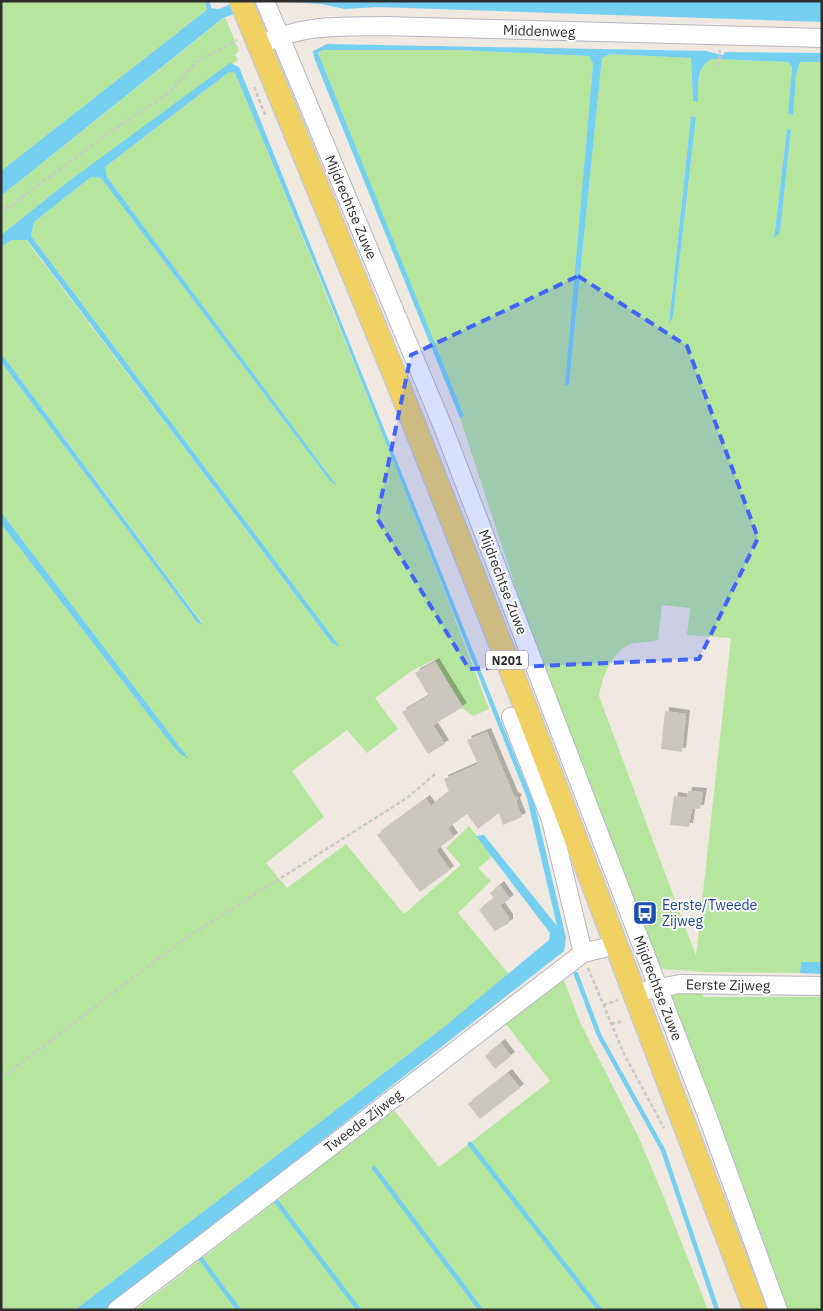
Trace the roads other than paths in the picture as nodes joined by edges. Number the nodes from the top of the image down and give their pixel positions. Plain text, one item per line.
1 (267, 7) edge
2 (244, 8) edge
3 (280, 36) junction
4 (822, 38) edge
5 (249, 42) junction
6 (510, 717) dead end
7 (616, 945) junction
8 (582, 953) junction
9 (822, 986) edge
10 (658, 988) junction
11 (635, 994) junction
12 (117, 1310) edge
13 (754, 1310) edge
14 (778, 1310) edge

1 - 3 street, Mijdrechtse Zuwe
2 - 5 main road, Mijdrechtse Zuwe / N201
3 - 4 street, Middenweg
3 - 5 street, Middenweg
3 - 10 street, Mijdrechtse Zuwe
5 - 7 main road, Mijdrechtse Zuwe / N201
6 - 8 street
7 - 8 street, Tweede Zijweg
7 - 11 main road, Mijdrechtse Zuwe / N201
8 - 12 street, Tweede Zijweg
9 - 10 street, Eerste Zijweg
10 - 11 street, Eerste Zijweg
10 - 14 street, Mijdrechtse Zuwe
11 - 13 main road, Mijdrechtse Zuwe / N201

